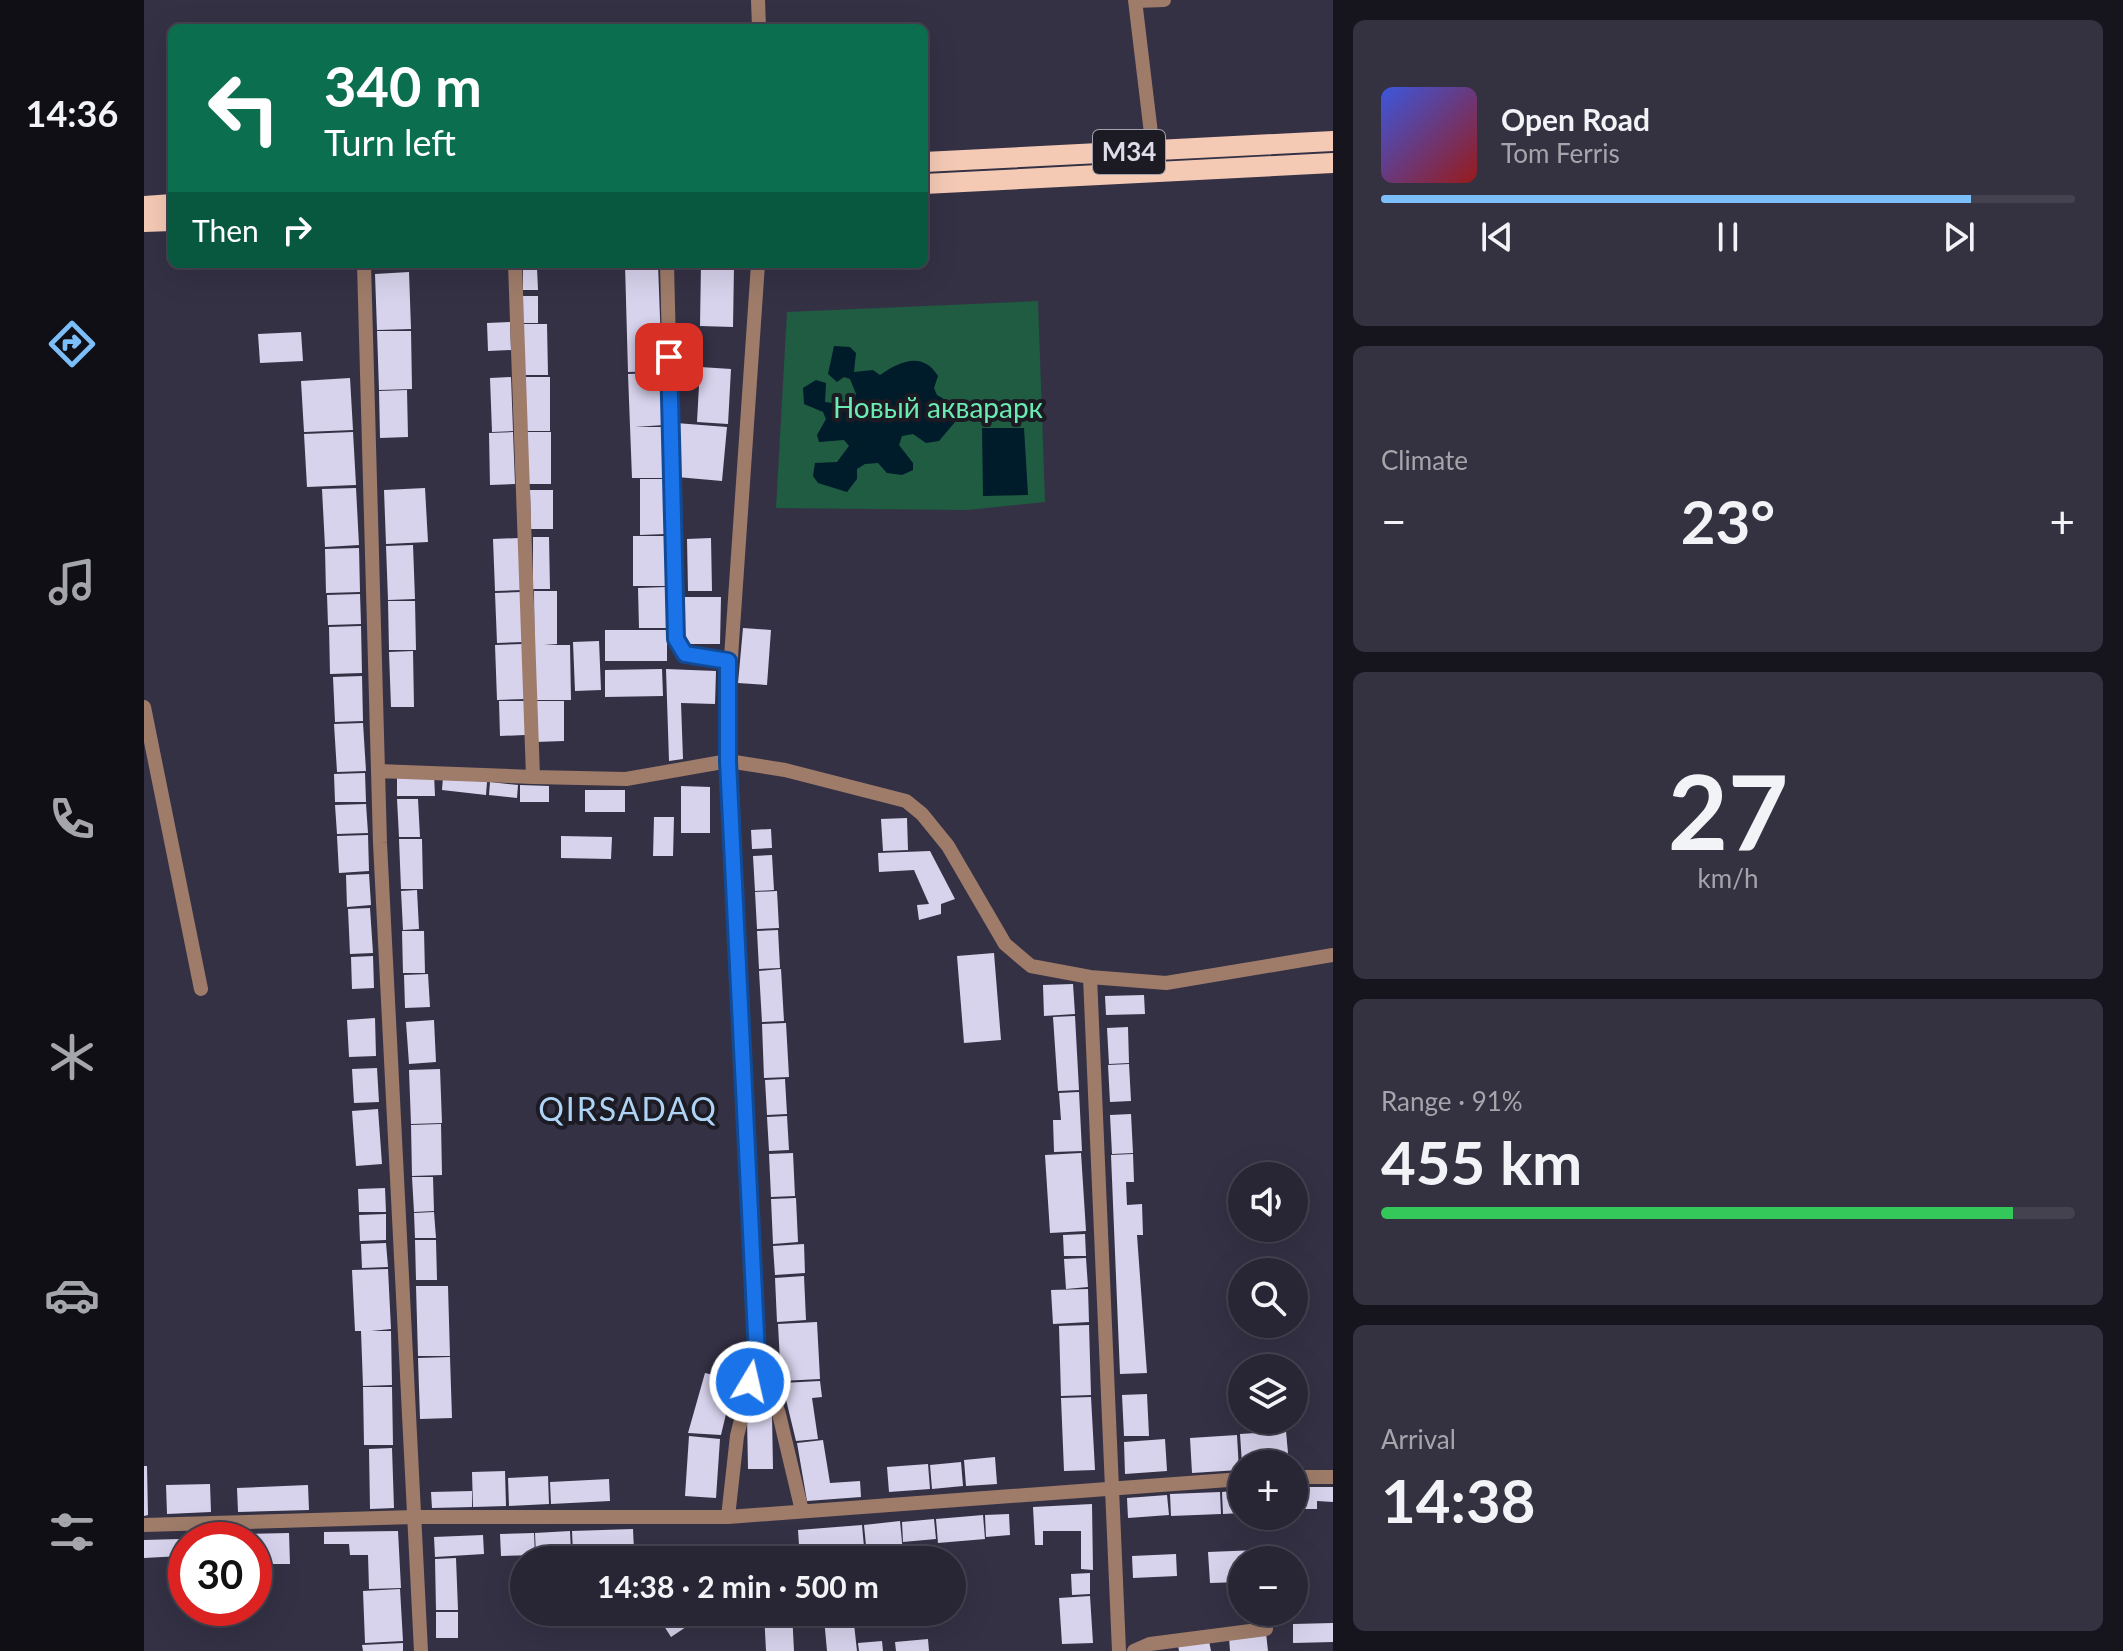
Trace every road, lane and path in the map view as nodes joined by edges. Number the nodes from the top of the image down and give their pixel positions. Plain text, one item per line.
1 (758, 0) edge
2 (1164, 0) edge
3 (1135, 1) edge
4 (759, 24) edge
5 (1333, 141) edge
6 (1153, 150) junction
7 (928, 162) edge
8 (1333, 163) edge
9 (928, 184) edge
10 (168, 204) edge
11 (144, 206) edge
12 (168, 221) edge
13 (144, 222) edge
14 (364, 268) edge
15 (515, 268) edge
16 (667, 268) edge
17 (758, 268) edge
18 (728, 661) junction
19 (144, 707) edge
20 (728, 761) junction
21 (378, 771) junction
22 (533, 777) junction
23 (1333, 955) edge
24 (1090, 977) junction
25 (201, 989) dead end
26 (757, 1355) junction
27 (1308, 1477) edge
28 (1333, 1477) edge
29 (1228, 1480) edge
30 (1112, 1489) junction
31 (802, 1511) junction
32 (414, 1517) junction
33 (728, 1517) junction
34 (144, 1525) edge
35 (1266, 1629) dead end
36 (421, 1651) edge
37 (1119, 1651) edge
38 (1134, 1651) edge

1 - 4 street
2 - 3 street
3 - 6 street
5 - 6 main road, M34
6 - 7 main road, M34
8 - 9 main road, M34
10 - 11 main road
12 - 13 main road
14 - 21 street
15 - 22 street
16 - 18 street
17 - 18 street
18 - 20 street
19 - 25 street
20 - 22 street
20 - 24 street
20 - 26 street
21 - 22 street
21 - 32 street
23 - 24 street
24 - 30 street
26 - 31 street
26 - 33 street
27 - 28 street
29 - 30 street
30 - 31 street
30 - 37 street
31 - 33 street
32 - 33 street
32 - 34 street
32 - 36 street
35 - 38 street

